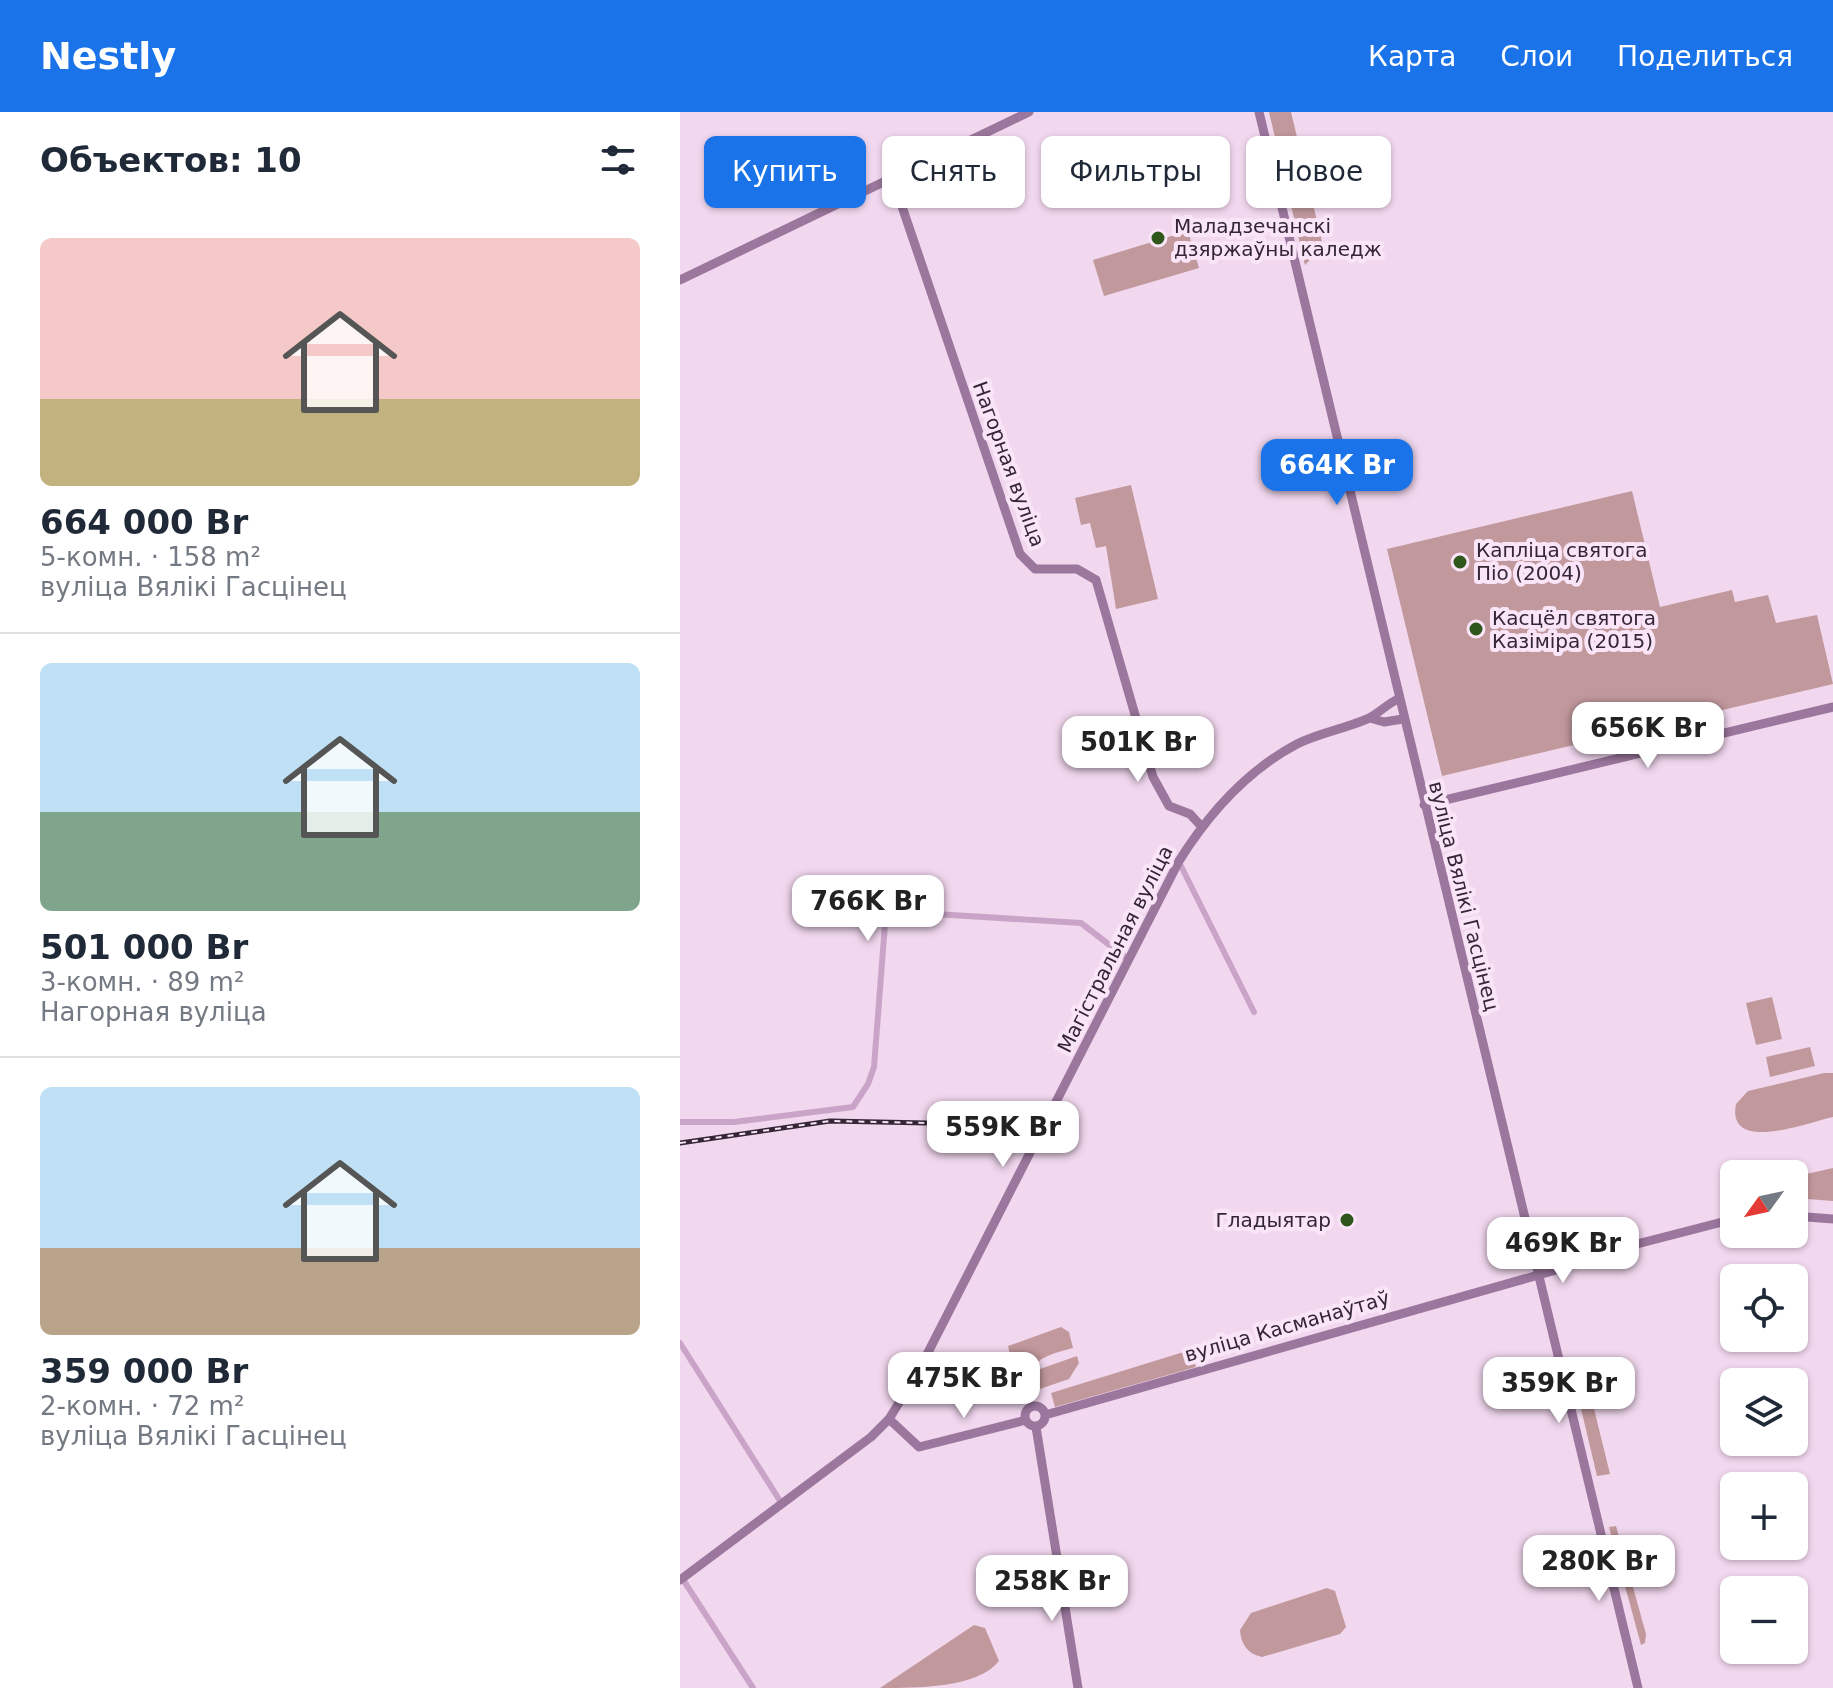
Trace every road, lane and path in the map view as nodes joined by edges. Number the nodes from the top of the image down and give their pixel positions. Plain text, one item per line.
1 (1029, 112) edge
2 (1259, 112) edge
3 (981, 136) edge
4 (882, 185) edge
5 (903, 208) edge
6 (680, 280) edge
7 (1398, 699) junction
8 (1833, 707) edge
9 (1370, 718) junction
10 (1403, 719) junction
11 (1424, 805) junction
12 (1201, 826) junction
13 (1179, 861) junction
14 (1129, 960) junction
15 (1254, 1012) dead end
16 (680, 1122) edge
17 (1808, 1217) edge
18 (1833, 1219) edge
19 (1720, 1223) edge
20 (1538, 1273) junction
21 (680, 1343) edge
22 (1045, 1415) junction
23 (889, 1419) junction
24 (1026, 1420) junction
25 (1036, 1427) junction
26 (782, 1504) junction
27 (681, 1579) edge
28 (753, 1688) edge
29 (1078, 1688) edge
30 (1638, 1688) edge

1 - 3 main road
2 - 7 main road, вуліца Вялікі Гасцінец
4 - 6 main road
5 - 12 main road, Нагорная вуліца
7 - 9 main road
7 - 10 main road, вуліца Вялікі Гасцінец
8 - 11 main road
9 - 10 main road
9 - 12 main road, Магістральная вуліца
10 - 11 main road, вуліца Вялікі Гасцінец
11 - 20 main road, вуліца Вялікі Гасцінец
12 - 13 main road, Магістральная вуліца
13 - 14 main road, Магістральная вуліца
13 - 15 street
14 - 16 street
14 - 23 main road, Магістральная вуліца
17 - 18 main road
19 - 20 main road, вуліца Касманаўтаў
20 - 22 main road, вуліца Касманаўтаў
20 - 30 main road, вуліца Вялікі Гасцінец
21 - 26 street
22 - 24 main road
22 - 25 main road
23 - 24 main road
23 - 26 main road, Магістральная вуліца
24 - 25 main road
25 - 29 main road
26 - 27 main road, Магістральная вуліца
27 - 28 street

